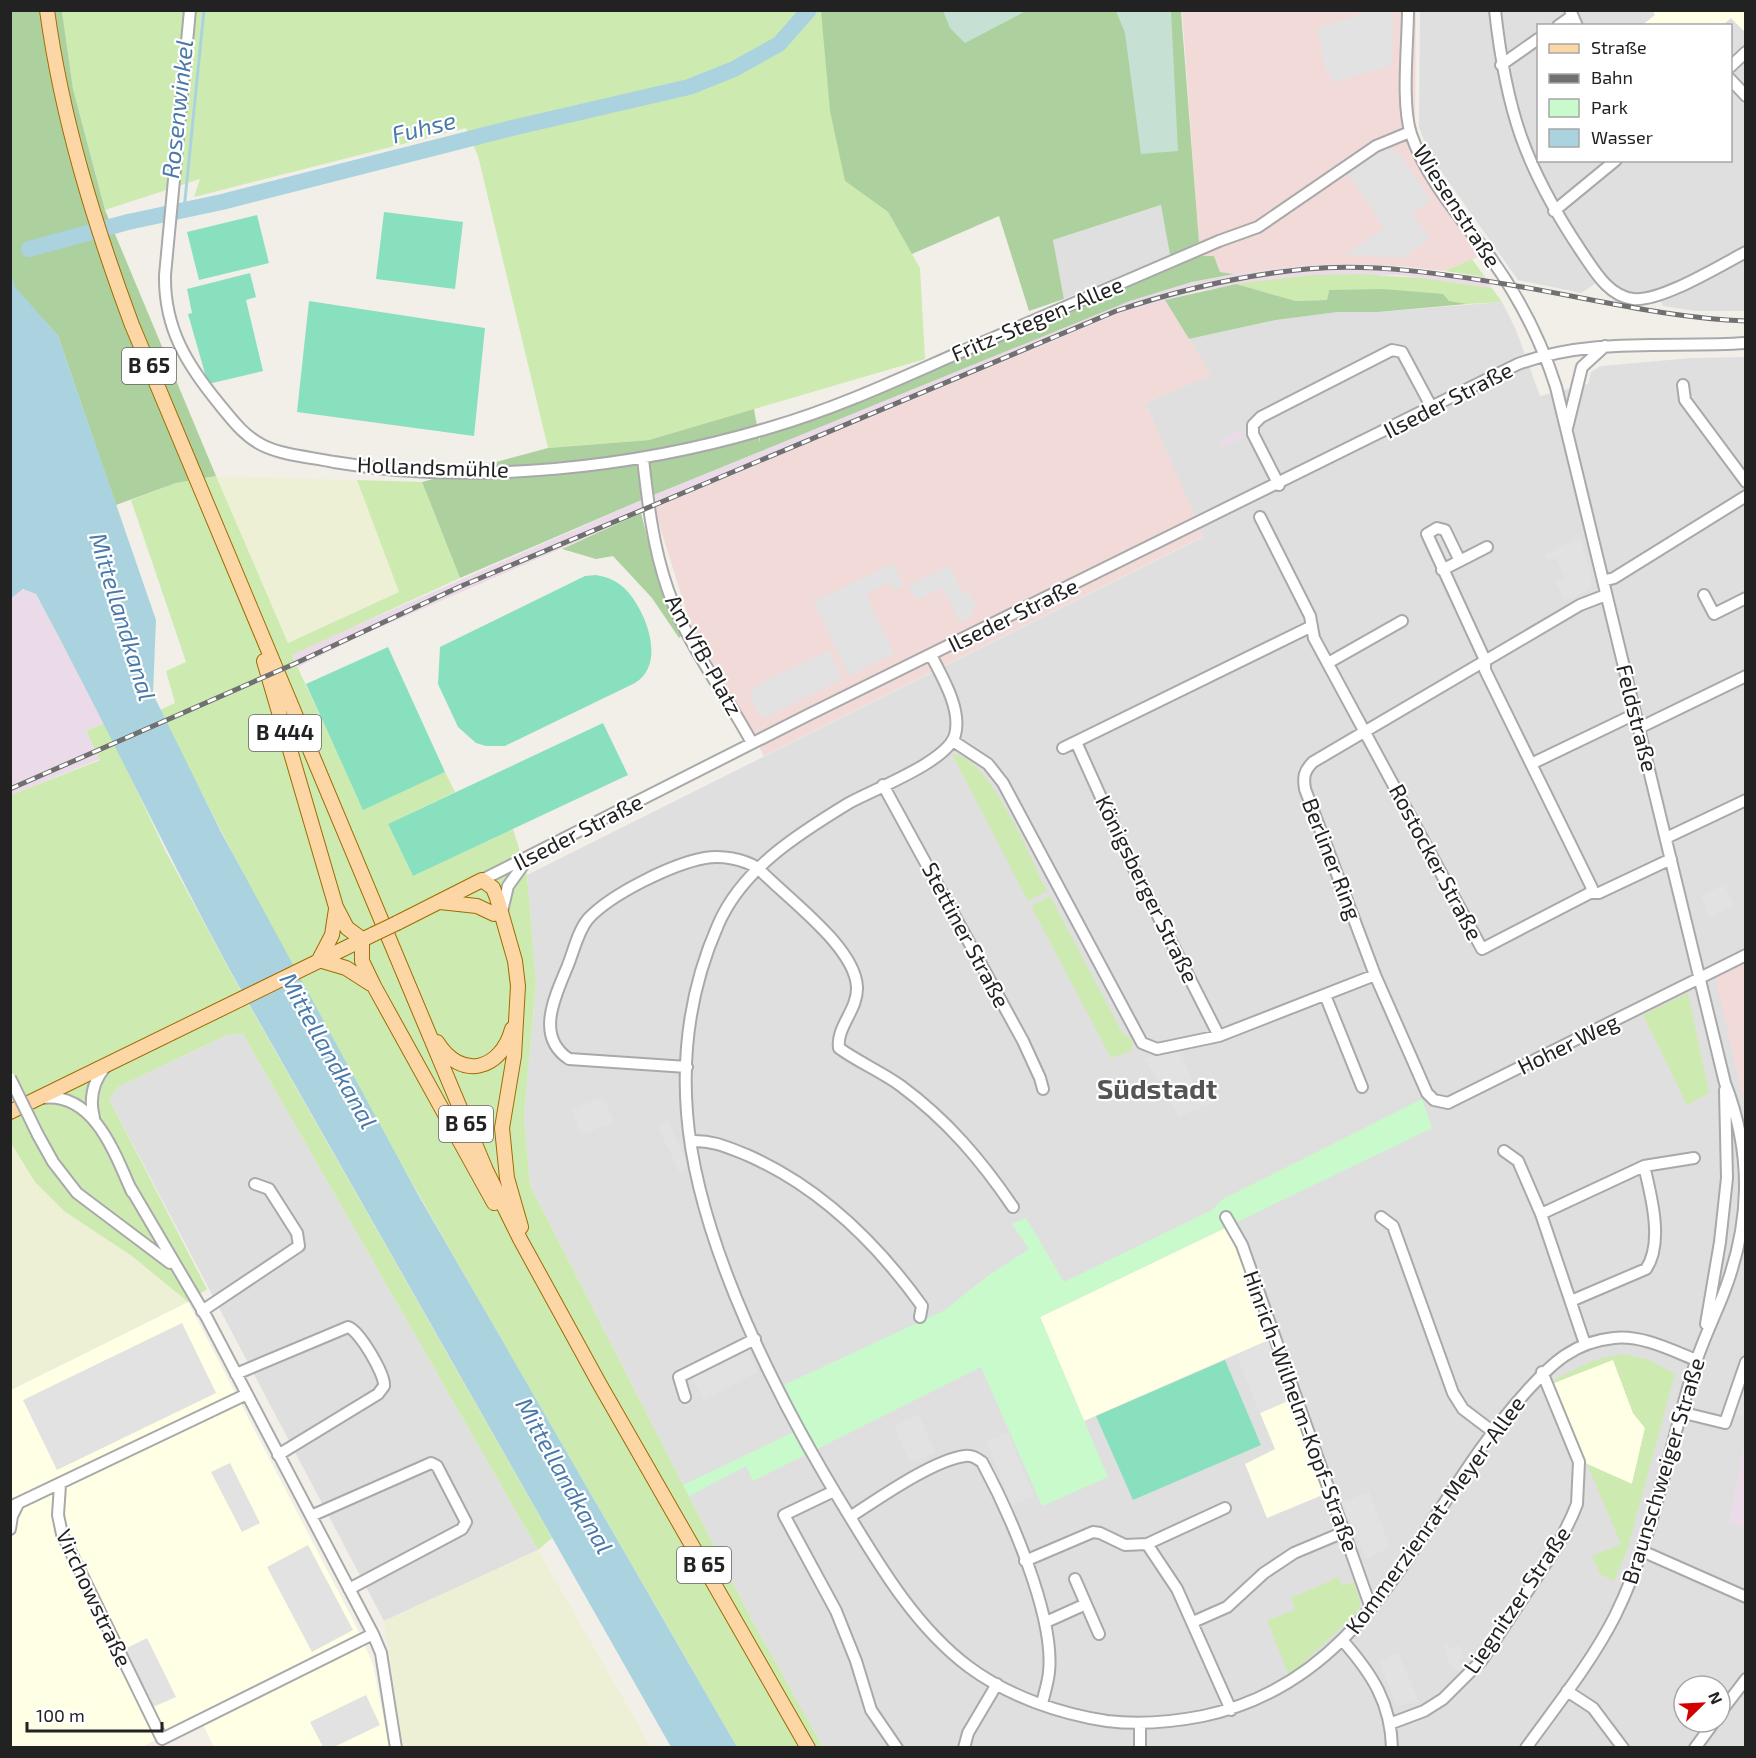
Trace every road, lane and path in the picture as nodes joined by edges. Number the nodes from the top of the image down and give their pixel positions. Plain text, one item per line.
1 (47, 10) edge
2 (190, 10) edge
3 (1408, 10) edge
4 (1495, 10) edge
5 (1537, 40) edge
6 (1746, 51) edge
7 (1501, 66) junction
8 (1732, 66) edge
9 (1732, 80) edge
10 (1746, 96) edge
11 (1410, 132) junction
12 (1614, 162) edge
13 (1554, 211) junction
14 (1746, 252) edge
15 (1746, 343) edge
16 (1605, 346) junction
17 (1546, 354) junction
18 (1683, 385) dead end
19 (1432, 408) junction
20 (1566, 431) junction
21 (642, 459) junction
22 (1746, 482) edge
23 (1279, 485) junction
24 (1746, 496) edge
25 (1260, 517) dead end
26 (1487, 547) dead end
27 (1460, 561) junction
28 (1442, 570) junction
29 (1603, 581) junction
30 (1606, 595) junction
31 (1704, 595) dead end
32 (1746, 598) edge
33 (246, 599) junction
34 (1402, 621) dead end
35 (1310, 627) junction
36 (931, 655) junction
37 (1485, 660) junction
38 (1328, 663) junction
39 (1746, 676) edge
40 (1635, 714) junction
41 (1639, 728) junction
42 (1366, 733) junction
43 (953, 741) junction
44 (1076, 742) junction
45 (752, 743) junction
46 (1063, 748) dead end
47 (1530, 764) junction
48 (883, 785) junction
49 (1746, 800) edge
50 (1666, 838) junction
51 (530, 857) junction
52 (1671, 859) junction
53 (758, 868) junction
54 (482, 880) junction
55 (1590, 893) junction
56 (438, 902) junction
57 (336, 907) junction
58 (498, 912) junction
59 (368, 936) junction
60 (1746, 955) edge
61 (319, 960) junction
62 (1375, 975) junction
63 (1701, 977) junction
64 (374, 986) junction
65 (1325, 995) junction
66 (416, 1007) junction
67 (517, 1013) junction
68 (1219, 1036) junction
69 (107, 1065) junction
70 (687, 1067) junction
71 (10, 1078) edge
72 (1725, 1083) junction
73 (1362, 1087) dead end
74 (1043, 1089) dead end
75 (39, 1098) junction
76 (1434, 1100) joint
77 (10, 1112) edge
78 (95, 1121) junction
79 (691, 1141) junction
80 (1504, 1151) dead end
81 (1694, 1158) dead end
82 (1644, 1166) junction
83 (1745, 1169) edge
84 (1726, 1178) junction
85 (255, 1184) dead end
86 (1745, 1186) edge
87 (130, 1187) junction
88 (1013, 1207) dead end
89 (1541, 1214) junction
90 (1226, 1216) dead end
91 (1381, 1216) dead end
92 (520, 1239) junction
93 (145, 1242) junction
94 (532, 1260) junction
95 (180, 1275) junction
96 (1571, 1301) junction
97 (202, 1311) junction
98 (920, 1317) dead end
99 (755, 1339) junction
100 (1585, 1344) junction
101 (1702, 1345) junction
102 (1696, 1360) junction
103 (1746, 1362) edge
104 (1542, 1372) junction
105 (236, 1374) junction
106 (247, 1394) junction
107 (685, 1397) dead end
108 (1680, 1412) junction
109 (1492, 1431) junction
110 (278, 1455) junction
111 (60, 1485) junction
112 (834, 1491) junction
113 (14, 1505) edge
114 (1225, 1508) dead end
115 (311, 1516) junction
116 (850, 1516) junction
117 (10, 1529) edge
118 (1344, 1532) junction
119 (1147, 1544) junction
120 (1642, 1551) junction
121 (1025, 1560) junction
122 (1075, 1579) dead end
123 (349, 1589) junction
124 (1746, 1597) edge
125 (1086, 1605) junction
126 (1371, 1608) junction
127 (1046, 1622) junction
128 (1193, 1622) junction
129 (373, 1634) junction
130 (1099, 1634) dead end
131 (1343, 1641) junction
132 (1746, 1679) edge
133 (997, 1684) junction
134 (1568, 1691) junction
135 (1732, 1697) edge
136 (1042, 1704) junction
137 (1231, 1710) junction
138 (1140, 1723) junction
139 (1392, 1723) junction
140 (1705, 1734) edge
141 (396, 1748) edge
142 (808, 1748) edge
143 (897, 1748) edge
144 (964, 1748) edge
145 (1140, 1748) edge
146 (1392, 1748) edge
147 (1526, 1748) edge
148 (1623, 1748) edge
149 (1695, 1748) edge

1 - 33 main road, B 65
2 - 21 street, Hollandsmühle
3 - 11 street, Wiesenstraße
4 - 7 street
5 - 7 street
6 - 8 street
7 - 13 street
9 - 10 street
11 - 17 street, Wiesenstraße
11 - 21 street, Fritz-Stegen-Allee
12 - 13 street
13 - 14 street
15 - 16 street, Ilseder Straße
16 - 17 street, Ilseder Straße
16 - 20 street
17 - 19 street, Ilseder Straße
17 - 20 street, Feldstraße
18 - 22 street
19 - 23 street, Ilseder Straße
19 - 23 street
20 - 29 street, Feldstraße
21 - 45 street, Am VfB-Platz
23 - 36 street, Ilseder Straße
24 - 29 street
25 - 35 street
26 - 27 street
27 - 28 street
27 - 28 street
28 - 37 street
29 - 30 street, Feldstraße
30 - 37 street, Berliner Ring
30 - 40 street, Feldstraße
31 - 32 street
33 - 57 main road, B 444
33 - 66 main road, B 65
34 - 38 street
35 - 38 street
35 - 44 street
36 - 43 street
36 - 45 street, Ilseder Straße
37 - 42 street, Berliner Ring
37 - 47 street
38 - 42 street
39 - 41 street
40 - 41 street, Feldstraße
40 - 47 street
41 - 50 street, Feldstraße
42 - 55 street, Rostocker Straße
42 - 62 street, Berliner Ring
43 - 48 street, Kommerzienrat-Meyer-Allee
43 - 68 street
44 - 46 street
44 - 68 street, Königsberger Straße
45 - 51 street, Ilseder Straße
47 - 55 street
48 - 53 street, Kommerzienrat-Meyer-Allee
48 - 74 street, Stettiner Straße
49 - 50 street
50 - 52 street, Feldstraße
51 - 54 street, Ilseder Straße
51 - 58 street
52 - 55 street, Rostocker Straße
52 - 63 street, Feldstraße
53 - 70 street, Kommerzienrat-Meyer-Allee
53 - 70 street
53 - 88 street
54 - 56 main road
54 - 58 main road
56 - 58 main road
56 - 59 main road, bridge
57 - 59 main road
57 - 61 main road
58 - 67 main road
59 - 61 main road
59 - 64 main road
60 - 63 street, Hoher Weg
61 - 64 main road
61 - 69 main road
62 - 65 street
62 - 76 street, Berliner Ring
63 - 72 street, Feldstraße
63 - 76 street, Hoher Weg
64 - 92 main road
65 - 68 street
65 - 73 street
66 - 67 main road
66 - 92 main road, B 65
67 - 94 main road
69 - 75 main road
69 - 78 street
70 - 79 street, Kommerzienrat-Meyer-Allee
71 - 93 street, bridge
72 - 83 street, Feldstraße
72 - 84 street, Feldstraße
75 - 77 main road
75 - 78 street
78 - 87 street
79 - 98 street
79 - 99 street, Kommerzienrat-Meyer-Allee
80 - 89 street
81 - 82 street
82 - 89 street
82 - 96 street
83 - 84 street
83 - 86 street, Braunschweiger Straße
84 - 86 street
84 - 101 street, Braunschweiger Straße
85 - 97 street
86 - 101 street, Braunschweiger Straße
87 - 93 street
87 - 95 street
89 - 96 street
90 - 118 street, Hinrich-Wilhelm-Kopf-Straße
91 - 109 street
92 - 94 main road, B 65
93 - 95 street
94 - 142 main road, B 65
95 - 97 street
96 - 100 street
97 - 105 street
99 - 107 street
99 - 112 street, Kommerzienrat-Meyer-Allee
100 - 102 street, Kommerzienrat-Meyer-Allee
100 - 104 street, Kommerzienrat-Meyer-Allee
101 - 102 street, Braunschweiger Straße
102 - 108 street, Braunschweiger Straße
103 - 108 street
104 - 109 street, Kommerzienrat-Meyer-Allee
104 - 139 street, Liegnitzer Straße
105 - 106 street
105 - 110 street
106 - 110 street
106 - 111 street
108 - 120 street, Braunschweiger Straße
109 - 126 street, Kommerzienrat-Meyer-Allee
110 - 115 street
111 - 113 street
111 - 129 street, Virchowstraße
112 - 116 street, Kommerzienrat-Meyer-Allee
112 - 143 street
113 - 117 street
114 - 119 street
115 - 123 street
115 - 123 street
116 - 121 street
116 - 133 street, Kommerzienrat-Meyer-Allee
118 - 126 street, Hinrich-Wilhelm-Kopf-Straße
118 - 128 street
119 - 121 street
119 - 128 street
120 - 124 street
120 - 134 street, Braunschweiger Straße
121 - 127 street
122 - 125 street
123 - 129 street
125 - 127 street
125 - 130 street
126 - 131 street, Kommerzienrat-Meyer-Allee
127 - 136 street
128 - 137 street
129 - 141 street
131 - 137 street, Kommerzienrat-Meyer-Allee
131 - 139 street
132 - 135 street
133 - 136 street, Kommerzienrat-Meyer-Allee
133 - 144 street
134 - 147 street, Braunschweiger Straße
134 - 148 street
136 - 138 street, Kommerzienrat-Meyer-Allee
137 - 138 street, Kommerzienrat-Meyer-Allee
138 - 145 street
139 - 146 street
140 - 149 street

